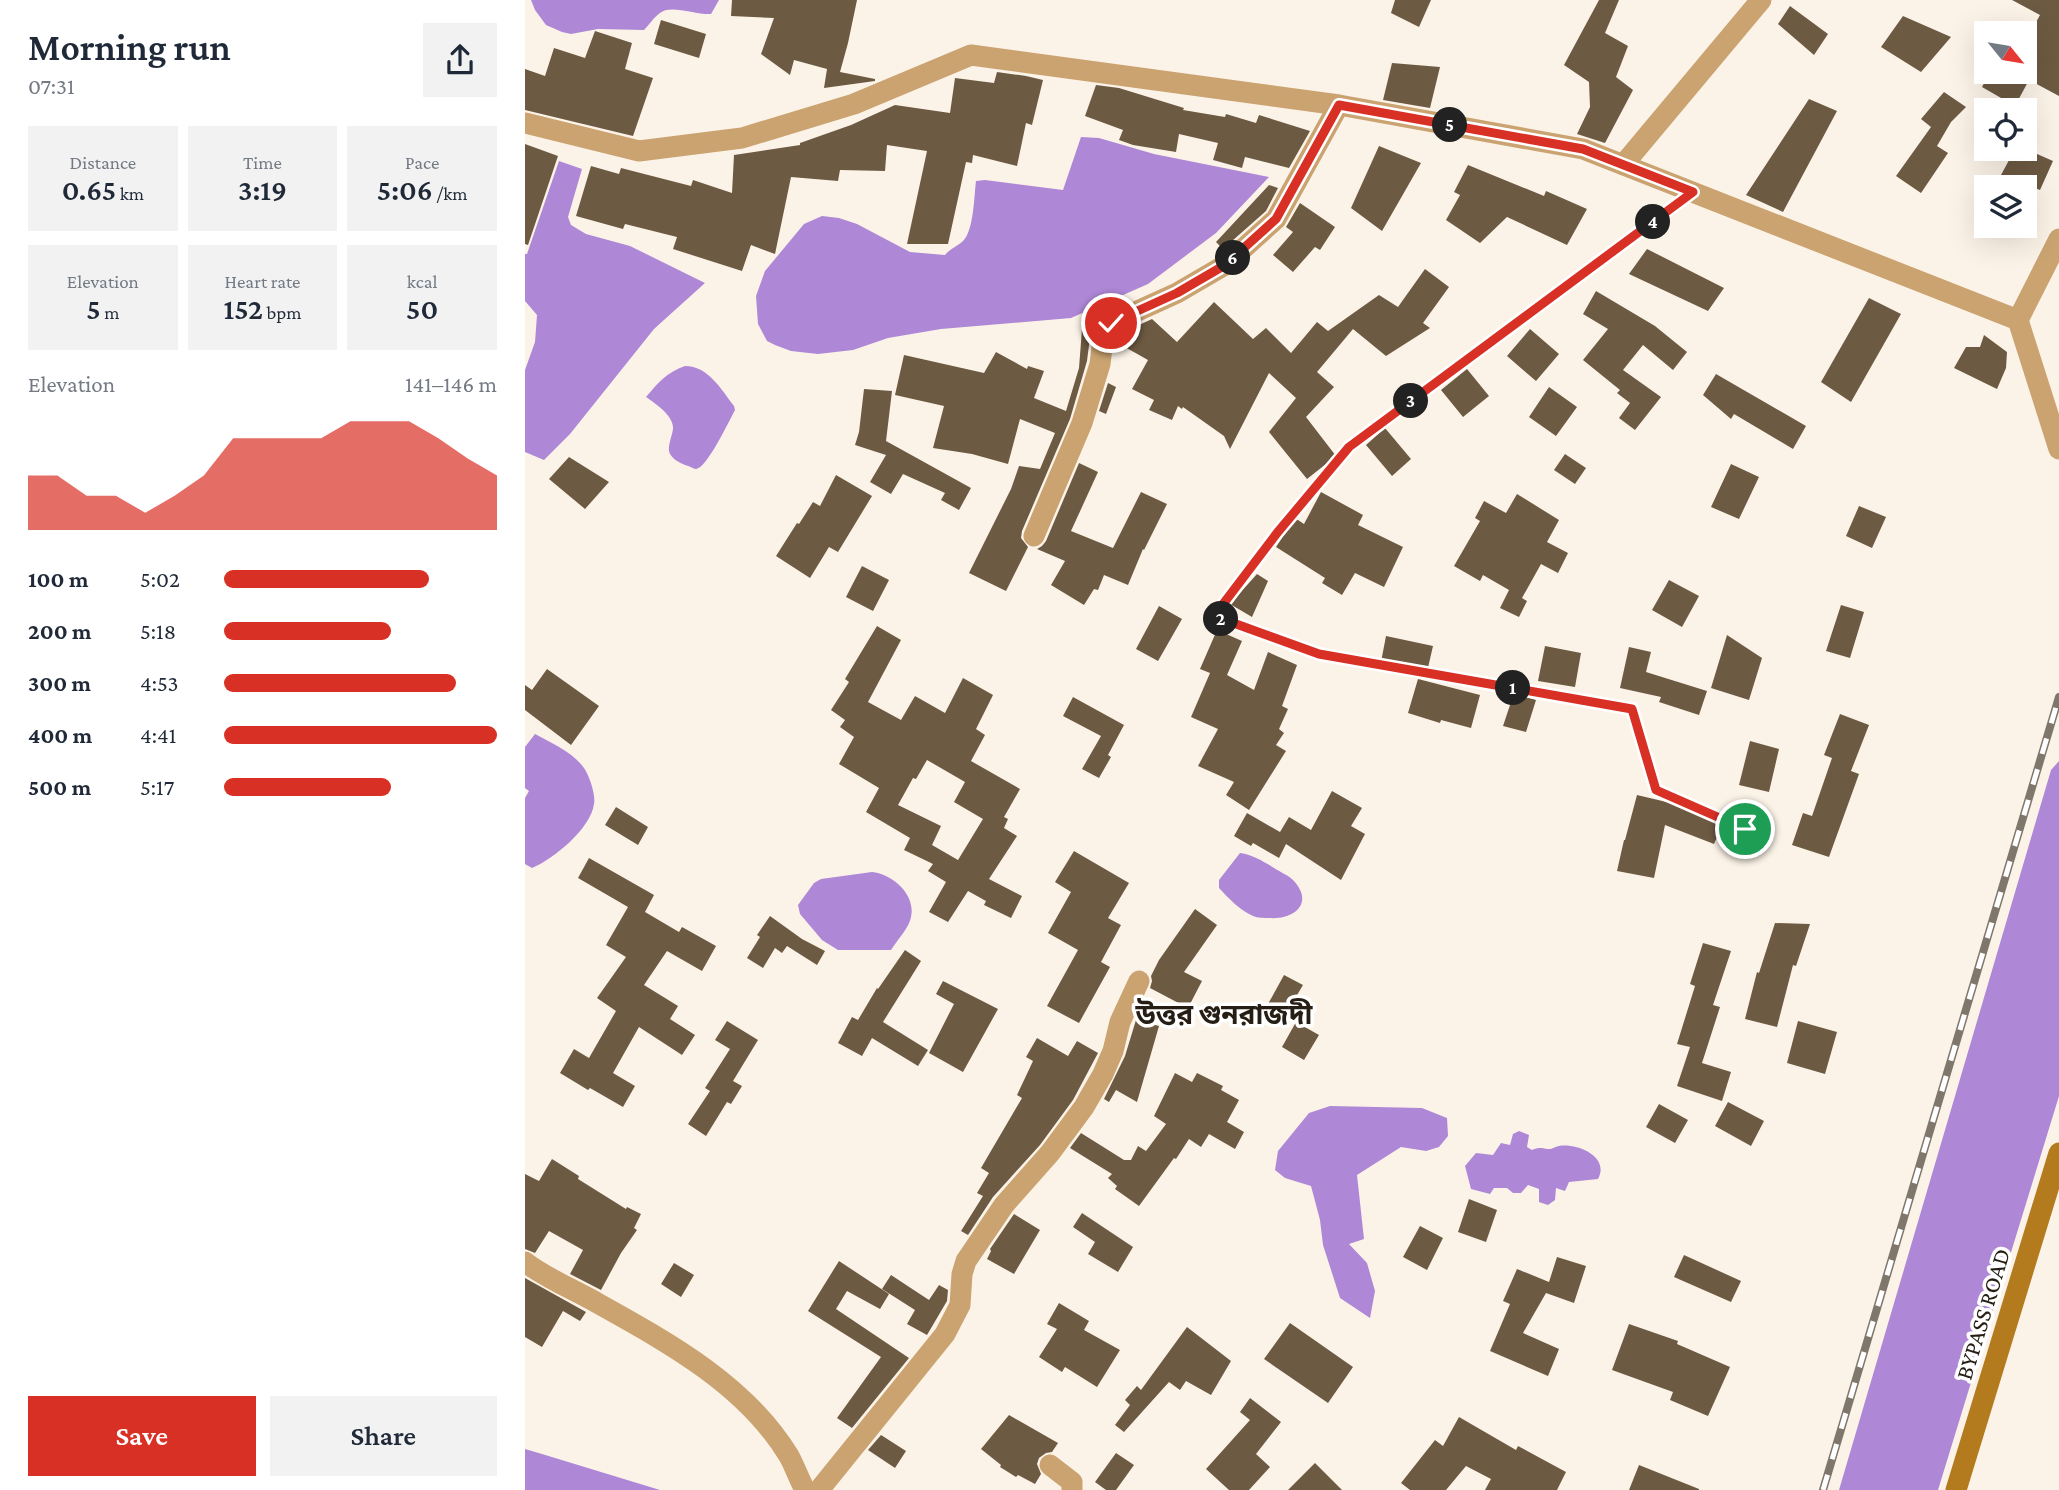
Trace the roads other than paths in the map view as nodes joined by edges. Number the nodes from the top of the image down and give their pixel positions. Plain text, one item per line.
1 (1761, 0) edge
2 (1339, 105) junction
3 (525, 123) edge
4 (1623, 165) junction
5 (2059, 239) edge
6 (2018, 320) junction
7 (2059, 449) edge
8 (1034, 536) dead end
9 (1139, 981) dead end
10 (2059, 1153) edge
11 (525, 1262) edge
12 (1050, 1465) dead end
13 (805, 1490) edge
14 (819, 1490) edge
15 (1072, 1490) edge
16 (1956, 1490) edge

1 - 4 street
2 - 3 street
2 - 4 street
2 - 8 street
4 - 6 street
5 - 6 street
6 - 7 street
9 - 14 street
10 - 16 street, BYPASS ROAD
11 - 13 street
12 - 15 street

